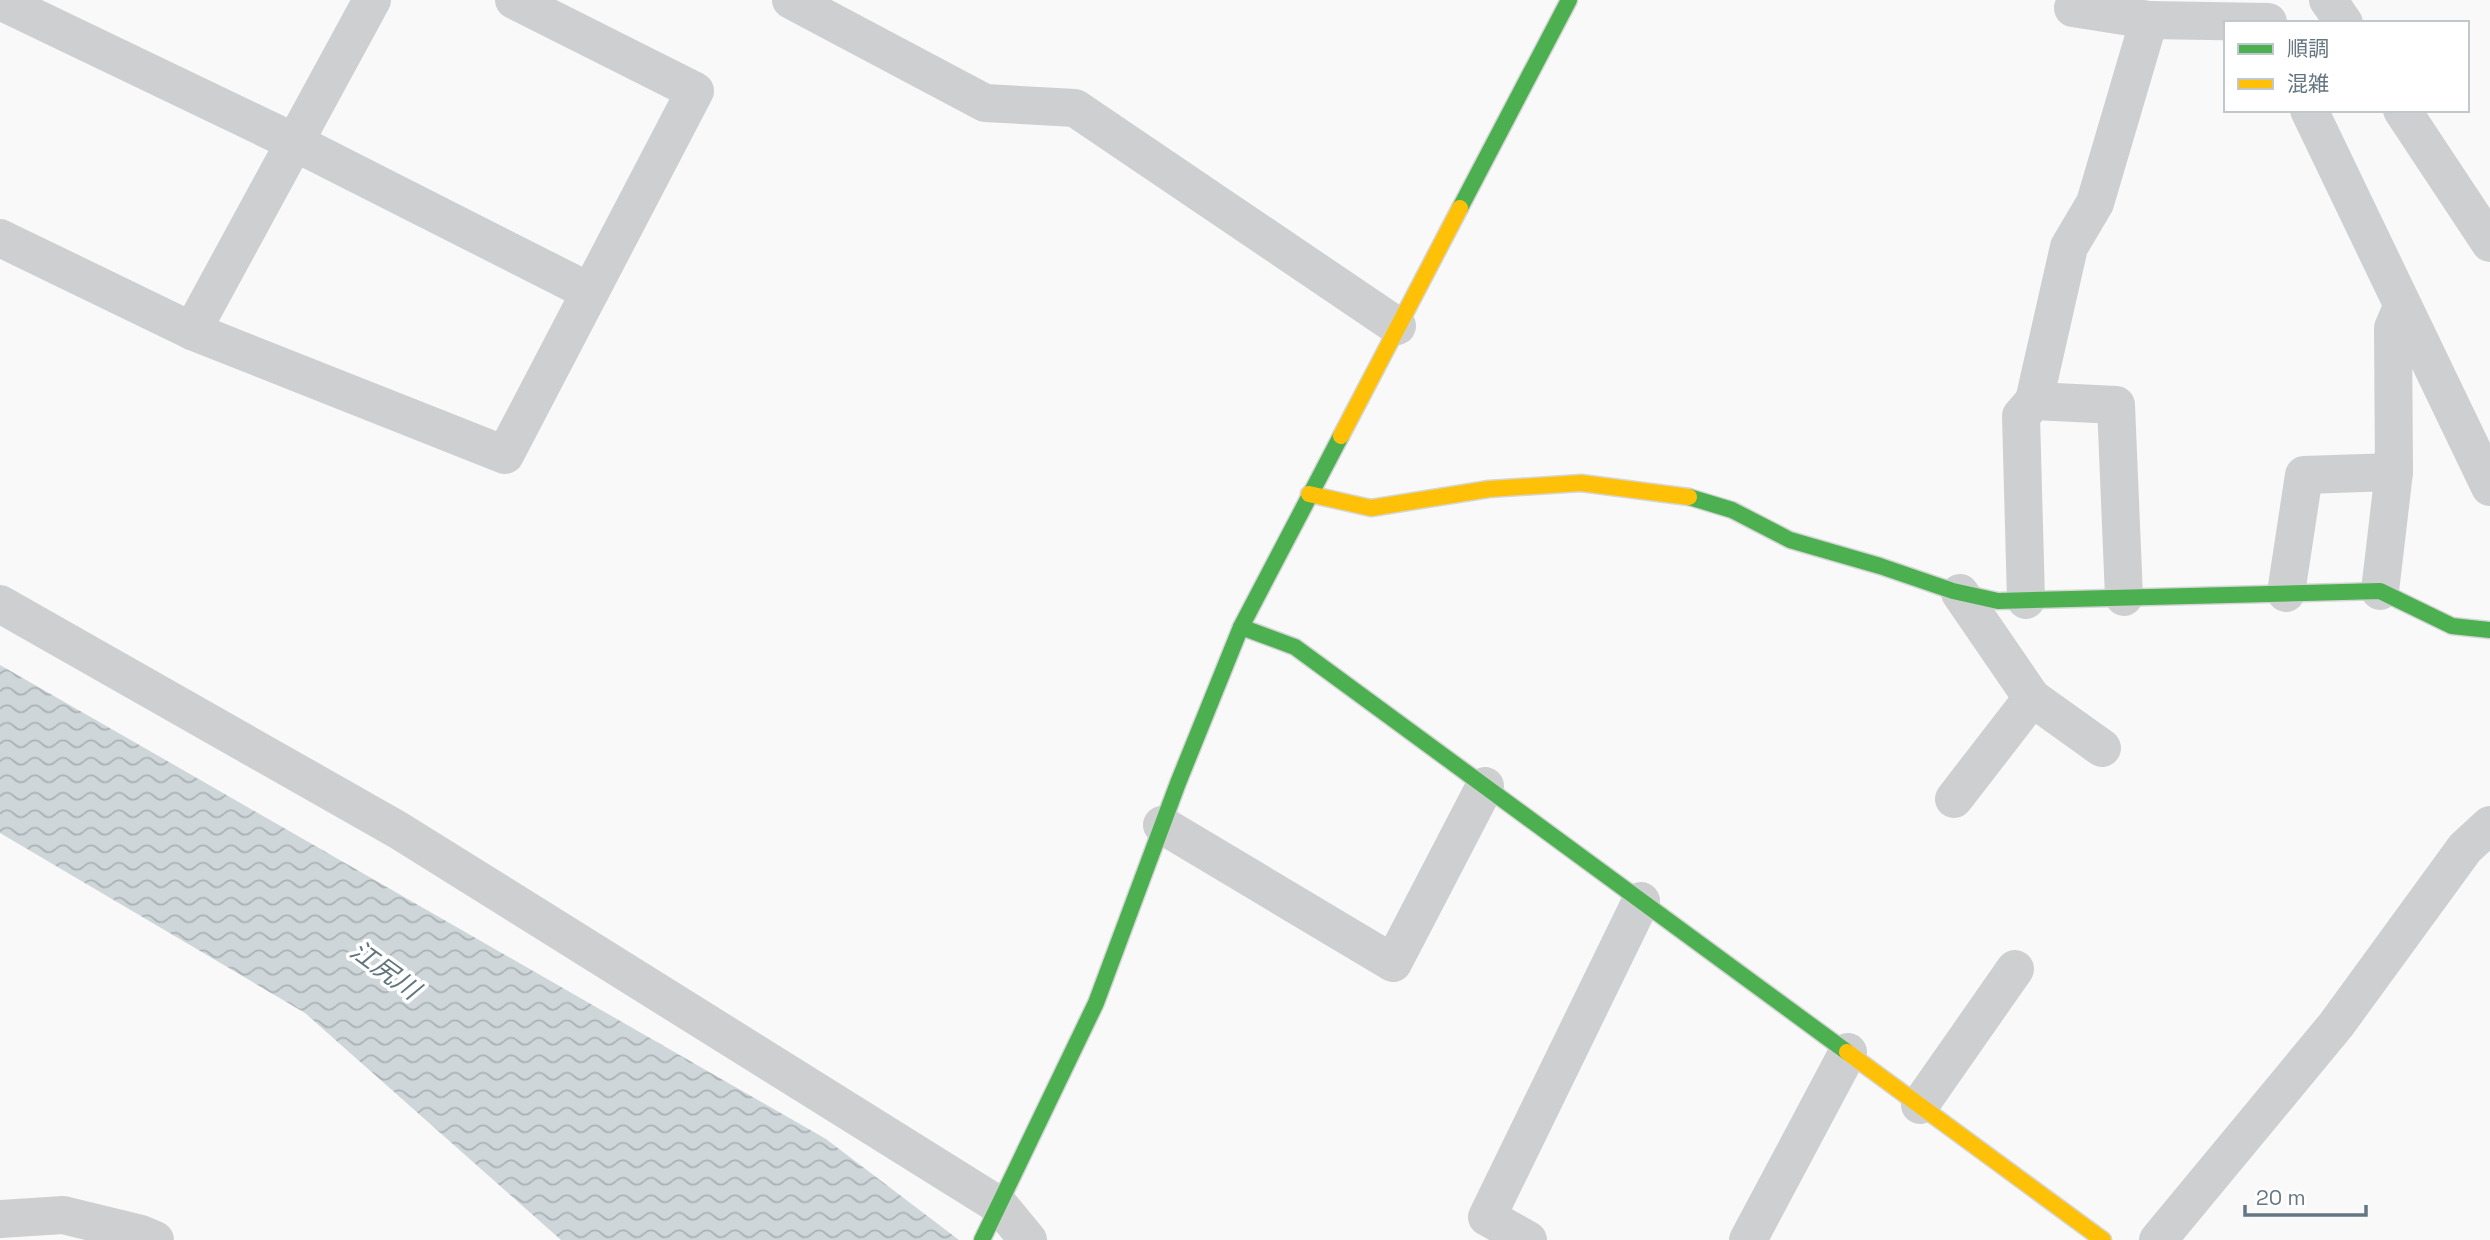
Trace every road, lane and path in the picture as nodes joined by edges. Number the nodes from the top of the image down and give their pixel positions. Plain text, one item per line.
1 (372, 0) edge
2 (514, 0) edge
3 (791, 0) edge
4 (1569, 0) edge
5 (2262, 0) edge
6 (2329, 0) edge
7 (0, 1) edge
8 (2073, 8) dead end
9 (2149, 20) junction
10 (2224, 21) edge
11 (2268, 21) edge
12 (2343, 21) edge
13 (2310, 112) edge
14 (2403, 112) edge
15 (294, 142) junction
16 (0, 238) edge
17 (2490, 243) edge
18 (590, 292) junction
19 (2402, 307) junction
20 (1397, 326) junction
21 (192, 331) junction
22 (2035, 401) junction
23 (2394, 472) junction
24 (2490, 487) edge
25 (1309, 494) junction
26 (2380, 591) junction
27 (1960, 593) junction
28 (2286, 593) junction
29 (2124, 597) junction
30 (2026, 600) junction
31 (0, 604) edge
32 (1241, 627) junction
33 (2490, 630) edge
34 (2032, 698) junction
35 (2102, 748) dead end
36 (1485, 786) junction
37 (1954, 799) dead end
38 (1162, 825) junction
39 (2490, 825) edge
40 (1641, 901) junction
41 (2015, 970) dead end
42 (1848, 1052) junction
43 (1920, 1105) junction
44 (1000, 1206) junction
45 (0, 1219) edge
46 (155, 1240) edge
47 (982, 1240) edge
48 (1028, 1240) edge
49 (1528, 1240) edge
50 (1748, 1240) edge
51 (2103, 1240) edge
52 (2158, 1240) edge

1 - 15 street
2 - 18 street
3 - 20 street
4 - 20 street
5 - 11 street
6 - 12 street
7 - 15 street
8 - 9 street
9 - 10 street
9 - 22 street
13 - 19 street
14 - 17 street
15 - 18 street
15 - 21 street
16 - 21 street
18 - 21 street
19 - 23 street
19 - 24 street
20 - 25 street
22 - 29 street
22 - 30 street
23 - 26 street
23 - 28 street
25 - 27 street
25 - 32 street
26 - 28 street
26 - 33 street
27 - 30 street
27 - 34 street
28 - 29 street
29 - 30 street
31 - 44 street
32 - 36 street
32 - 38 street
34 - 35 street
34 - 37 street
36 - 38 street
36 - 40 street
38 - 44 street
39 - 52 street
40 - 42 street
40 - 49 street
41 - 43 street
42 - 43 street
42 - 50 street
43 - 51 street
44 - 47 street
44 - 48 street
45 - 46 street

